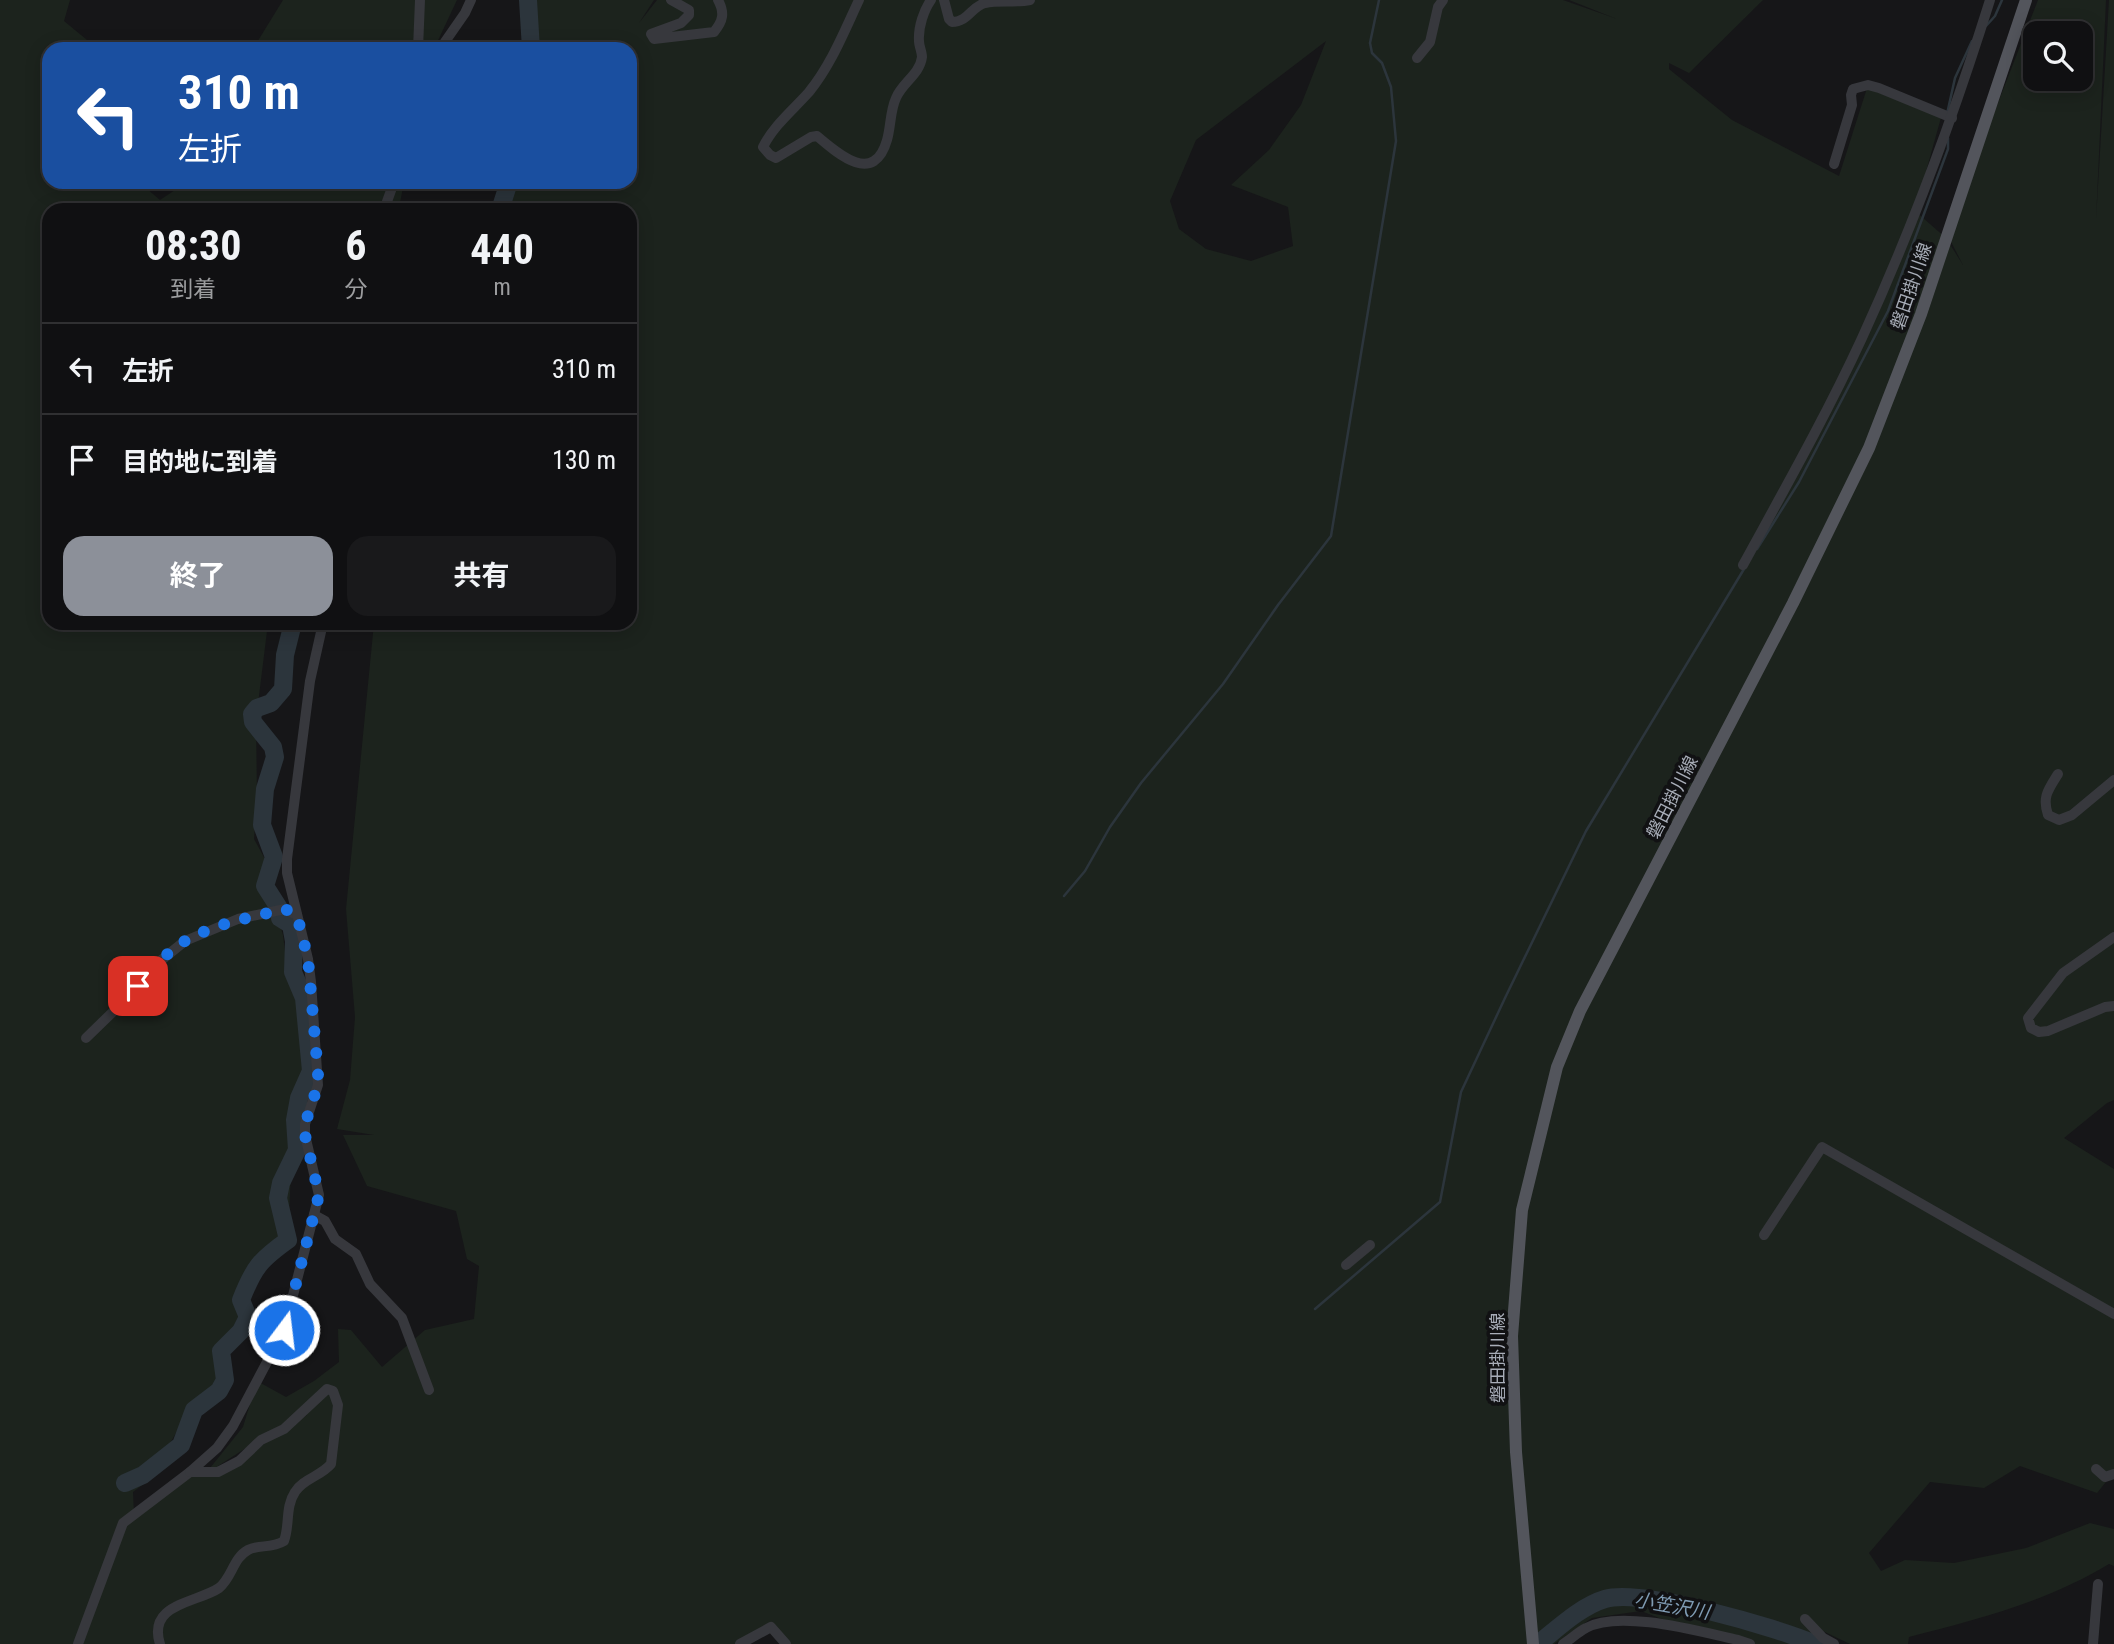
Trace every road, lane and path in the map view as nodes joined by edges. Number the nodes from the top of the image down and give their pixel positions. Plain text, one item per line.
1 (420, 0) edge
2 (471, 0) edge
3 (671, 0) edge
4 (718, 0) edge
5 (859, 0) edge
6 (932, 0) edge
7 (944, 0) edge
8 (1030, 0) edge
9 (1443, 0) edge
10 (1990, 0) edge
11 (2026, 0) edge
12 (418, 42) edge
13 (445, 42) edge
14 (1417, 58) dead end
15 (1952, 118) junction
16 (1834, 164) dead end
17 (1744, 565) dead end
18 (321, 630) edge
19 (2058, 774) dead end
20 (2114, 780) edge
21 (297, 915) junction
22 (2114, 937) edge
23 (2114, 1006) edge
24 (86, 1038) dead end
25 (314, 1214) junction
26 (1764, 1235) dead end
27 (1370, 1245) dead end
28 (1346, 1265) dead end
29 (2114, 1314) edge
30 (429, 1390) dead end
31 (2096, 1469) dead end
32 (190, 1472) junction
33 (2114, 1474) edge
34 (2098, 1584) dead end
35 (1805, 1619) dead end
36 (78, 1644) edge
37 (160, 1644) edge
38 (740, 1644) edge
39 (786, 1644) edge
40 (1533, 1644) edge
41 (1563, 1644) edge
42 (1750, 1644) edge
43 (1834, 1644) edge
44 (2093, 1644) edge

1 - 12 street
2 - 13 street
3 - 4 street
5 - 6 street
7 - 8 street
9 - 14 street
10 - 15 street
11 - 40 main road, 磐田掛川線
15 - 16 street
15 - 17 street
18 - 21 street
19 - 20 street
21 - 24 street
21 - 25 street
22 - 23 street
25 - 30 street
25 - 32 street
26 - 29 street
27 - 28 street
31 - 33 street
32 - 36 street
32 - 37 street
34 - 44 street
35 - 43 street
38 - 39 street
41 - 42 street

